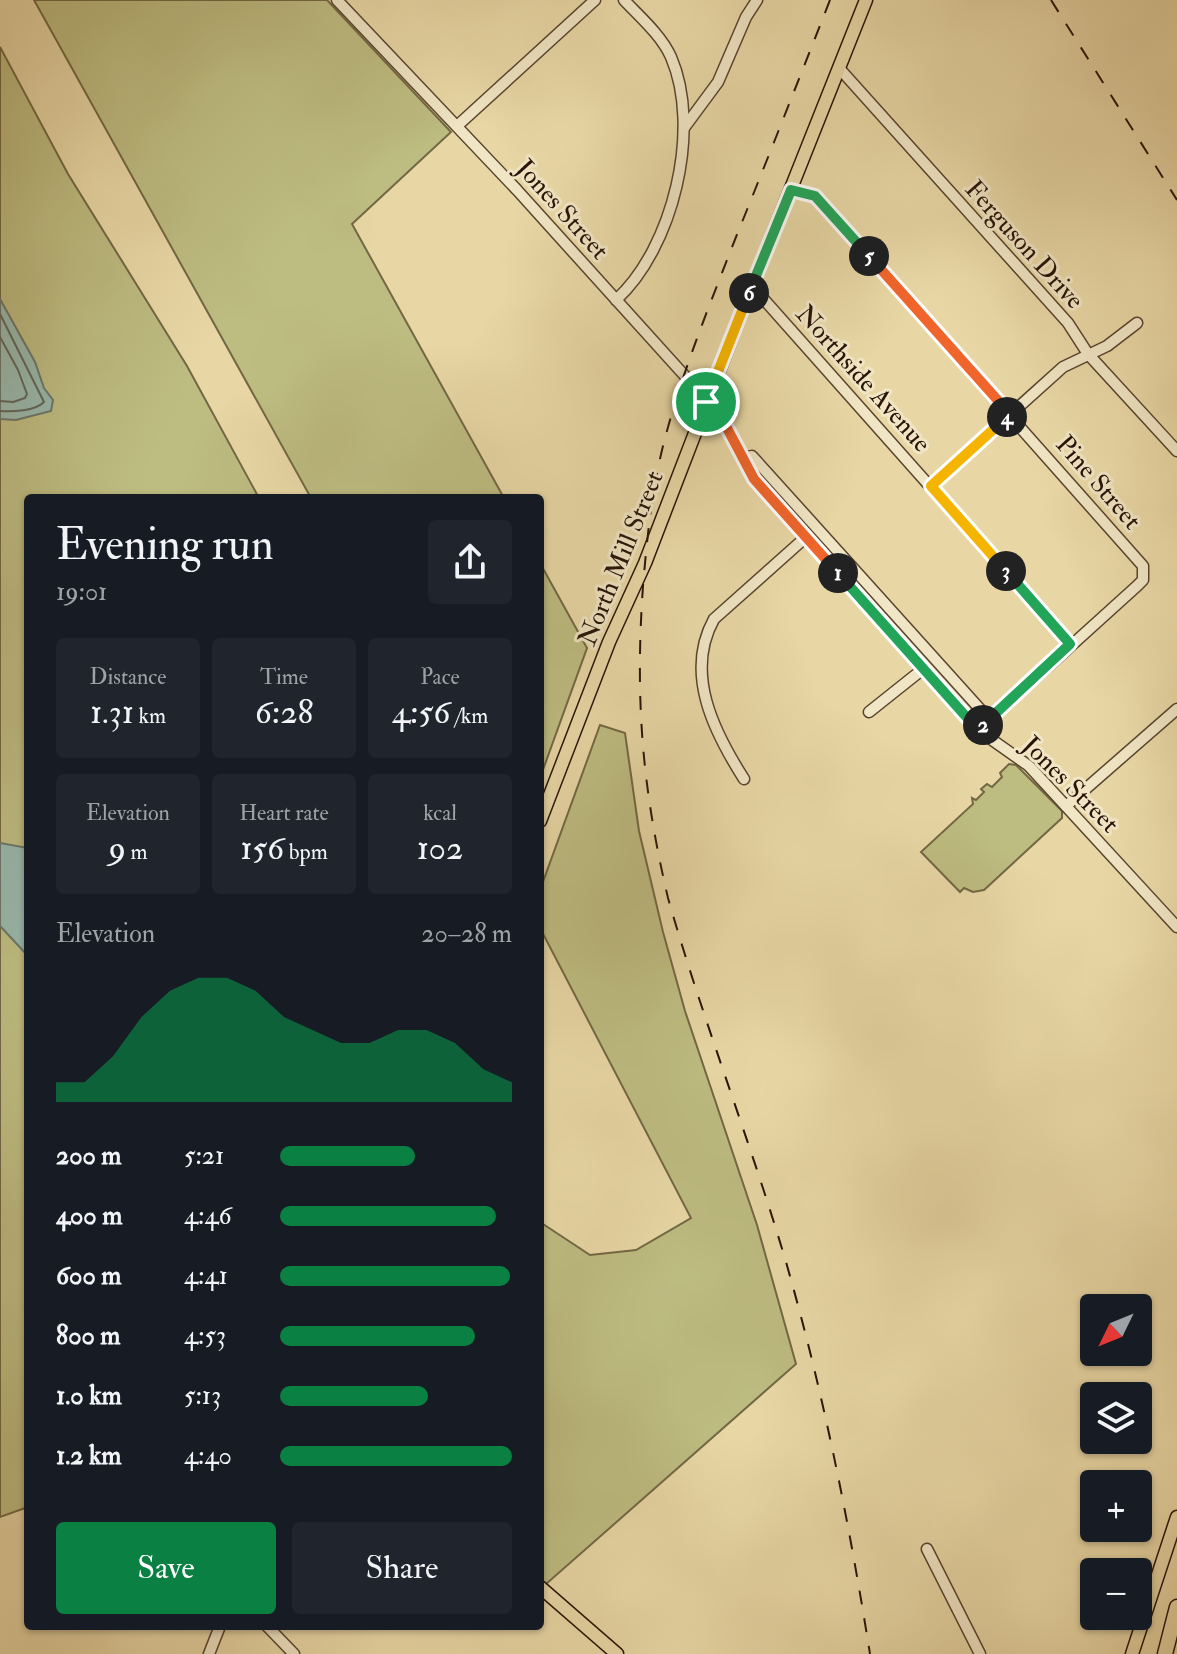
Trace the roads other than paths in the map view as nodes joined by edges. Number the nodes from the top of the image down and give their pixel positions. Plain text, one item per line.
1 (337, 0) edge
2 (595, 0) edge
3 (624, 0) edge
4 (757, 0) edge
5 (866, 0) edge
6 (839, 68) junction
7 (457, 126) junction
8 (684, 128) junction
9 (791, 190) junction
10 (752, 286) junction
11 (616, 300) junction
12 (1137, 323) dead end
13 (1088, 354) junction
14 (706, 402) junction
15 (1010, 414) junction
16 (1177, 451) edge
17 (742, 458) junction
18 (931, 486) junction
19 (806, 537) junction
20 (1070, 644) junction
21 (923, 669) junction
22 (1177, 709) edge
23 (869, 712) dead end
24 (989, 719) junction
25 (978, 730) junction
26 (744, 779) dead end
27 (1066, 806) junction
28 (544, 811) edge
29 (1177, 927) edge
30 (1177, 1517) edge
31 (927, 1549) dead end
32 (544, 1590) edge
33 (1177, 1607) edge
34 (218, 1630) edge
35 (271, 1630) edge
36 (1177, 1644) edge
37 (209, 1654) edge
38 (294, 1654) edge
39 (617, 1654) edge
40 (980, 1654) edge
41 (1132, 1654) edge
42 (1165, 1654) edge
43 (1174, 1654) edge

1 - 7 street, Jones Street
2 - 7 street
3 - 8 street
4 - 8 street
5 - 6 main road, North Mill Street
6 - 9 main road, North Mill Street
6 - 13 street, Ferguson Drive
7 - 11 street, Jones Street
8 - 11 street
9 - 10 main road, North Mill Street
9 - 15 street, Pine Street
10 - 14 main road, North Mill Street
10 - 18 street, Northside Avenue
11 - 14 street, Jones Street
12 - 13 street
13 - 15 street
13 - 16 street, Ferguson Drive
14 - 17 street, Jones Street
14 - 28 main road, North Mill Street
15 - 18 street
15 - 20 street, Pine Street
17 - 19 street, Jones Street
17 - 24 street, Jones Street
18 - 20 street, Northside Avenue
19 - 21 street, Jones Street
19 - 26 street
20 - 24 street
21 - 23 street
21 - 25 street, Jones Street
22 - 27 street
24 - 25 street
25 - 27 street, Jones Street
27 - 29 street, Jones Street
30 - 41 main road
31 - 40 street
32 - 39 main road
33 - 42 highway
34 - 37 street
35 - 38 street
36 - 43 highway

